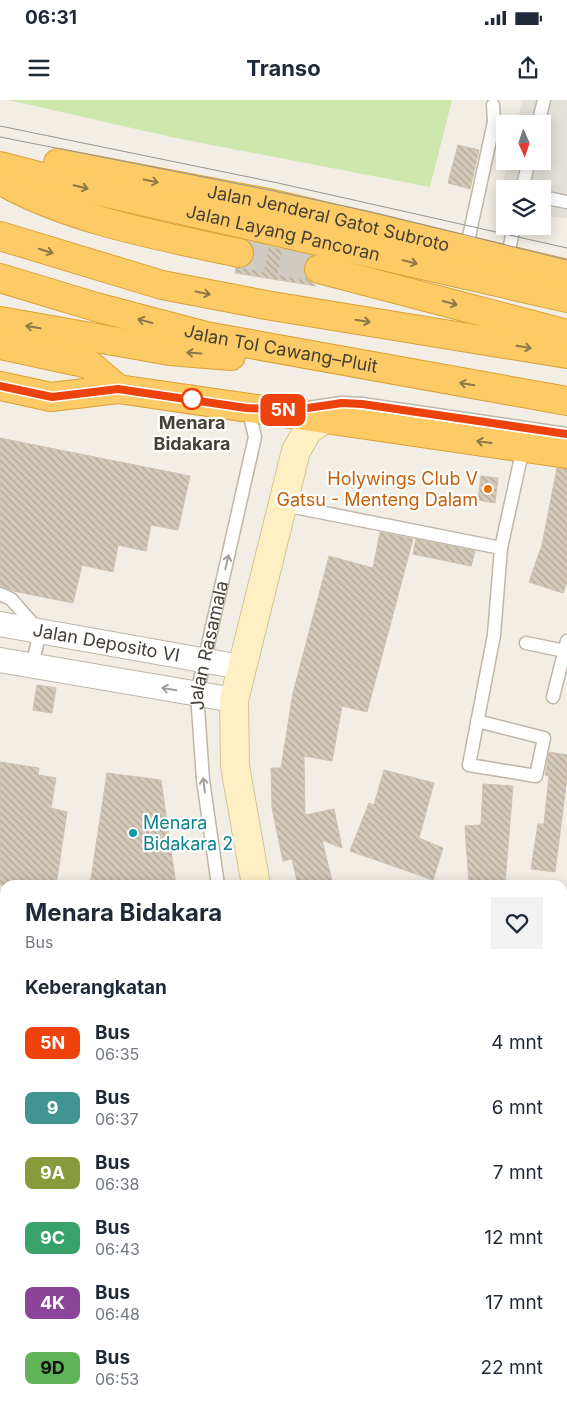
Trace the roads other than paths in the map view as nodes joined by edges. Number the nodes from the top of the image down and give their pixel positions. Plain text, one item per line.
1 (544, 100) edge
2 (498, 105) dead end
3 (540, 115) edge
4 (0, 151) edge
5 (0, 166) edge
6 (0, 180) edge
7 (551, 199) edge
8 (567, 202) edge
9 (512, 235) edge
10 (0, 236) edge
11 (466, 250) junction
12 (239, 253) tunnel mouth
13 (507, 260) junction
14 (319, 269) tunnel mouth
15 (567, 274) edge
16 (0, 278) edge
17 (567, 298) edge
18 (0, 321) edge
19 (567, 334) edge
20 (0, 345) edge
21 (567, 354) edge
22 (364, 366) junction
23 (0, 386) edge
24 (118, 389) junction
25 (567, 401) edge
26 (246, 408) junction
27 (296, 416) junction
28 (323, 420) junction
29 (567, 434) edge
30 (523, 448) junction
31 (296, 451) junction
32 (567, 454) edge
33 (284, 505) junction
34 (502, 548) junction
35 (0, 594) edge
36 (0, 624) edge
37 (40, 632) junction
38 (526, 643) dead end
39 (566, 646) edge
40 (0, 660) edge
41 (205, 661) junction
42 (32, 666) junction
43 (241, 667) junction
44 (197, 693) junction
45 (553, 698) dead end
46 (234, 700) junction
47 (477, 721) junction
48 (217, 880) edge
49 (255, 880) edge

1 - 3 lane
2 - 11 lane
4 -> 11 highway, Jalan Jenderal Gatot Subroto
5 -> 17 highway, Jalan Layang Pancoran
6 - 12 highway
7 - 8 lane
9 - 13 lane
10 -> 21 highway
11 - 13 highway, Jalan Jenderal Gatot Subroto
13 - 15 highway, Jalan Jenderal Gatot Subroto
14 -> 19 highway
22 -> 16 highway, Jalan Tol Cawang–Pluit
22 -> 18 highway
20 - 24 highway
25 -> 22 highway, Jalan Tol Cawang–Pluit
23 - 24 highway
24 - 26 highway
26 - 27 highway
26 - 29 lane
41 -> 26 lane, Jalan Rasamala
27 - 28 highway
27 - 31 street, Jalan Rasamala
30 -> 28 highway
28 - 31 street, Jalan Rasamala
30 - 32 highway
30 - 34 lane
31 - 33 street, Jalan Rasamala
33 - 34 lane
33 - 43 street, Jalan Rasamala
34 - 47 lane
35 - 37 lane
36 - 37 street, Jalan Deposito VI
37 - 41 street, Jalan Deposito VI
37 - 42 lane
38 - 39 lane
39 - 45 lane
40 - 42 street, Jalan Deposito VI
41 - 43 street, Jalan Deposito VI
41 - 44 lane, Jalan Rasamala
44 -> 42 street, Jalan Deposito VI
43 - 46 street, Jalan Rasamala
44 - 46 street, Jalan Deposito VI
48 -> 44 lane, Jalan Rasamala
46 - 49 street, Jalan Rasamala
47 - 47 lane

